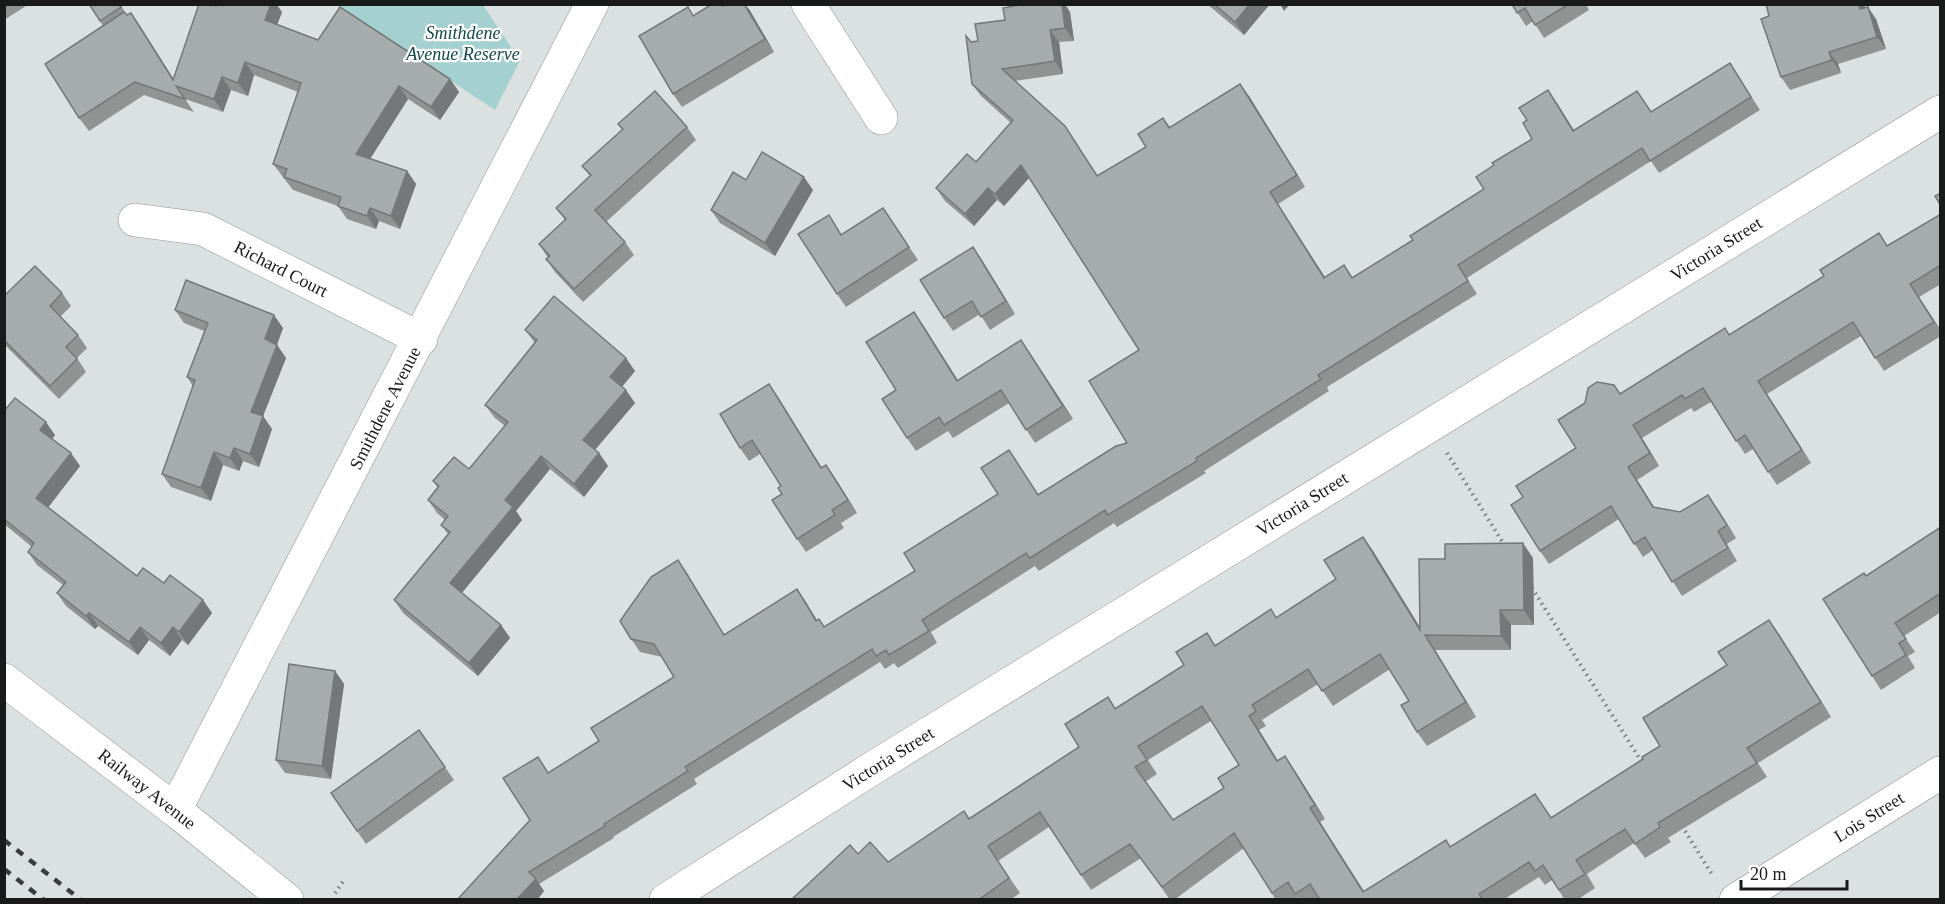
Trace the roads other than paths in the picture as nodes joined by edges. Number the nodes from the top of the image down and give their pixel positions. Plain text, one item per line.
1 (592, 4) edge
2 (808, 4) edge
3 (1941, 112) edge
4 (881, 118) dead end
5 (135, 220) dead end
6 (420, 339) junction
7 (4, 680) edge
8 (1941, 773) edge
9 (175, 810) junction
10 (1737, 899) edge
11 (287, 900) edge
12 (666, 900) edge

1 - 6 street, Smithdene Avenue
2 - 4 street
3 - 12 street, Victoria Street
5 - 6 street, Richard Court
6 - 9 street, Smithdene Avenue
7 - 9 street, Railway Avenue
8 - 10 street, Lois Street
9 - 11 street, Railway Avenue

